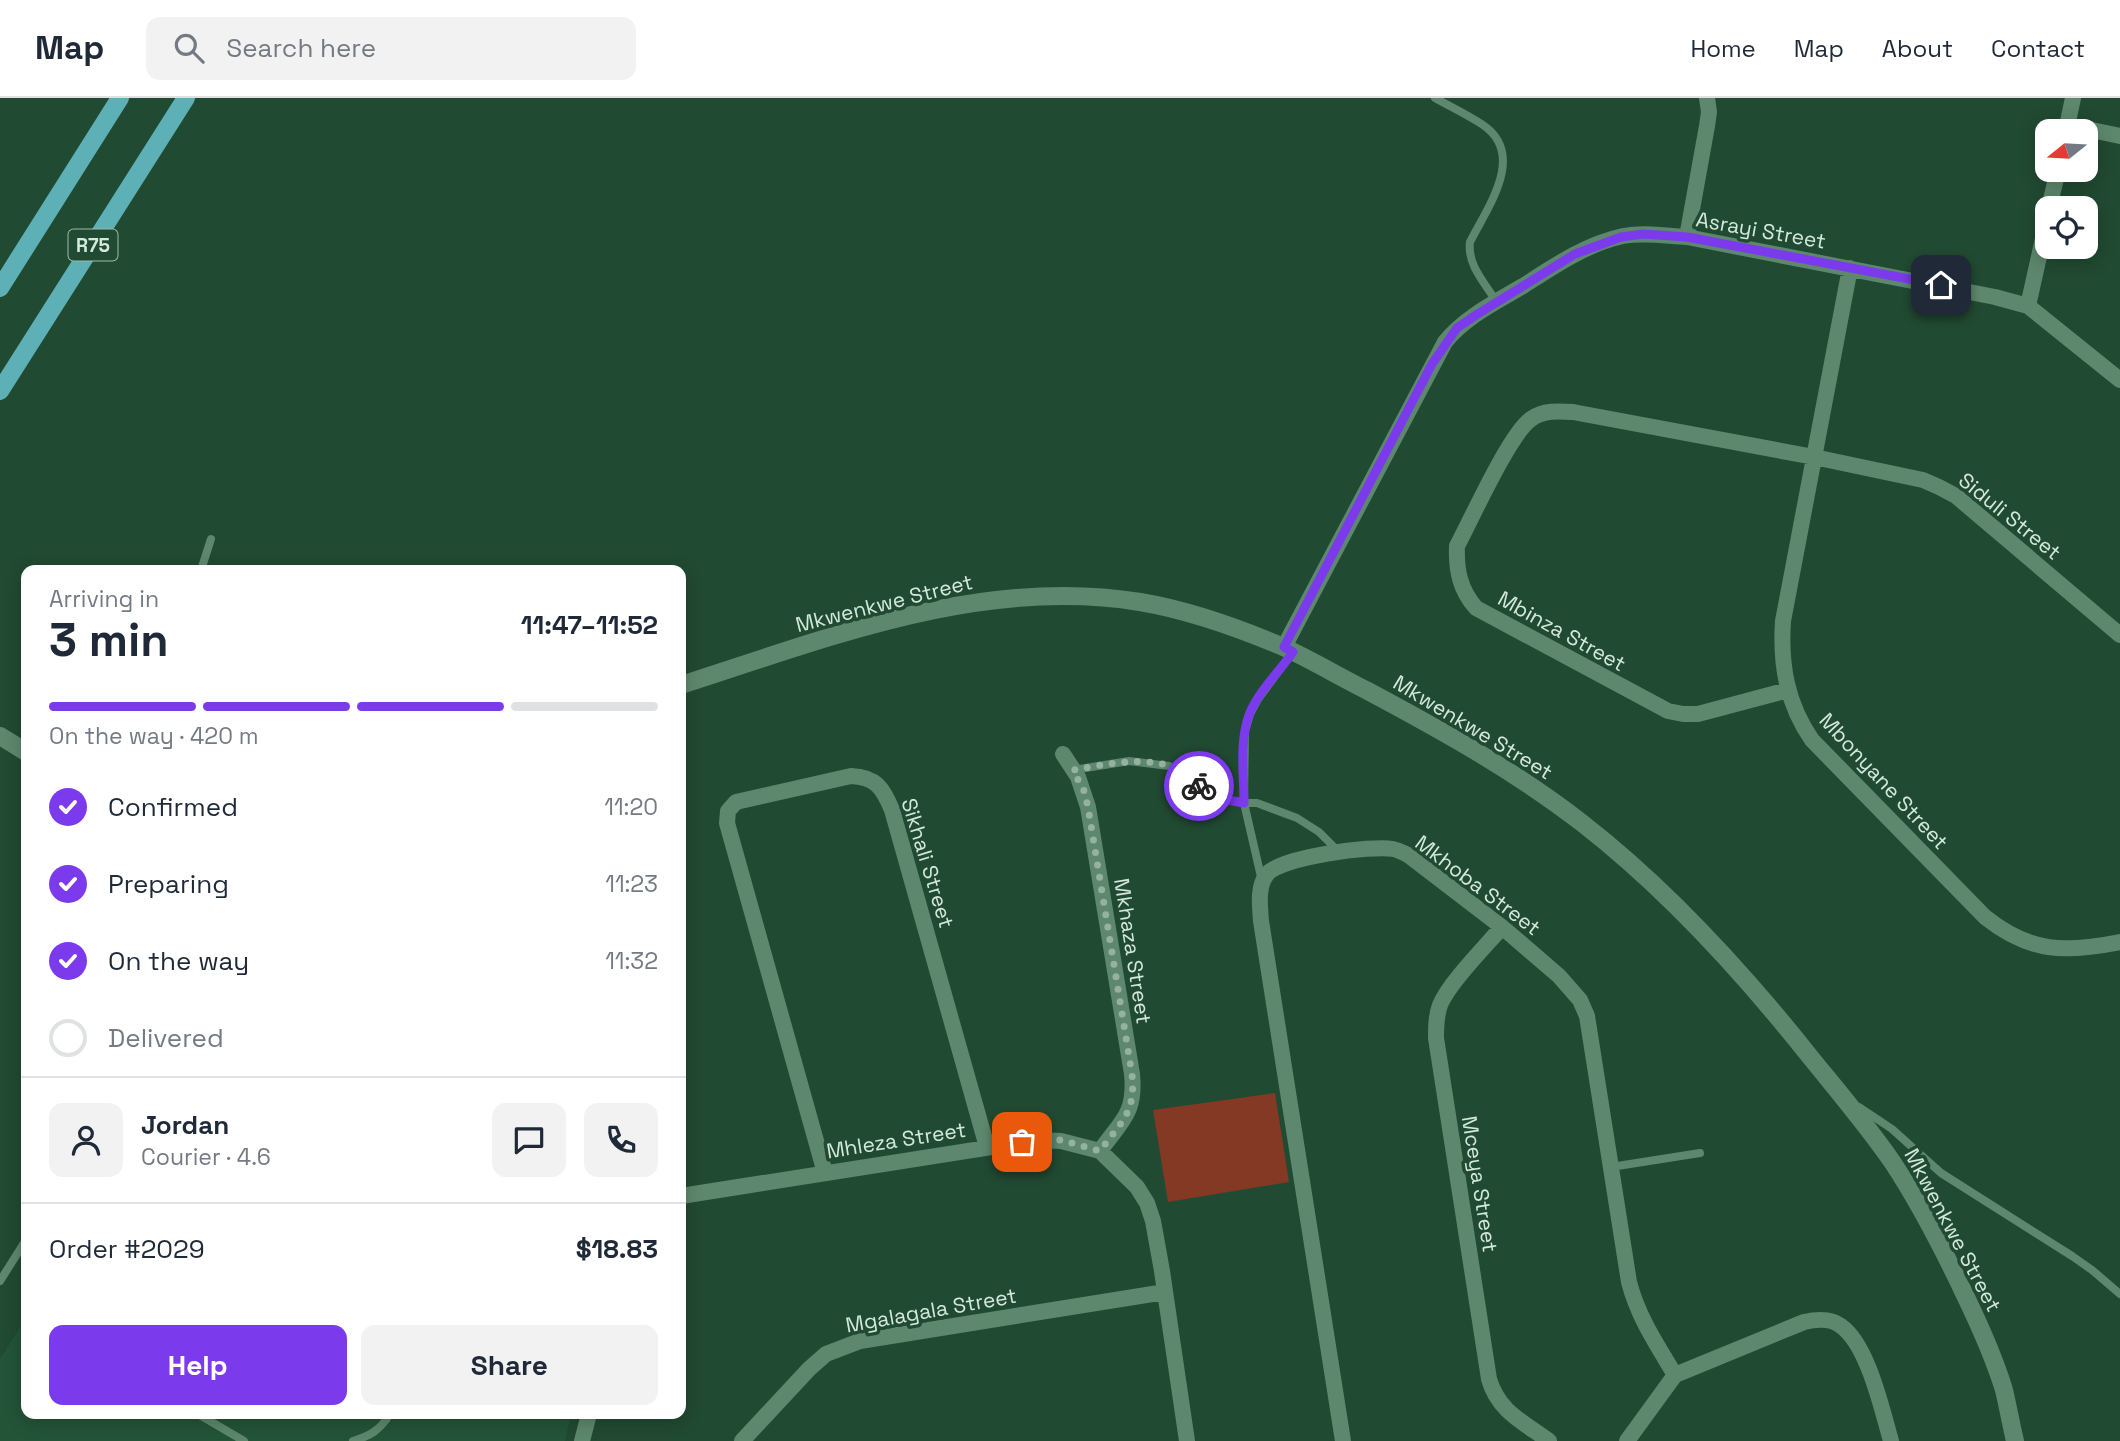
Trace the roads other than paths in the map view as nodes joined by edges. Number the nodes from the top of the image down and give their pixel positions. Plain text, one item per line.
1 (120, 98) edge
2 (186, 98) edge
3 (1435, 98) edge
4 (1707, 98) edge
5 (2073, 98) edge
6 (2069, 119) edge
7 (2098, 133) edge
8 (2120, 136) edge
9 (1687, 237) junction
10 (2038, 259) edge
11 (1850, 268) junction
12 (0, 288) edge
13 (1496, 302) junction
14 (2028, 306) junction
15 (2120, 380) edge
16 (0, 391) edge
17 (1814, 457) junction
18 (211, 539) dead end
19 (203, 565) edge
20 (2120, 635) edge
21 (1289, 650) junction
22 (686, 683) edge
23 (1788, 690) junction
24 (0, 736) edge
25 (21, 749) edge
26 (1063, 754) dead end
27 (1073, 770) junction
28 (1244, 803) junction
29 (1339, 852) junction
30 (1262, 884) junction
31 (1502, 927) junction
32 (2120, 942) edge
33 (1842, 1096) junction
34 (987, 1147) junction
35 (1100, 1151) junction
36 (1700, 1153) dead end
37 (1611, 1167) junction
38 (825, 1173) junction
39 (686, 1195) edge
40 (21, 1248) edge
41 (0, 1281) edge
42 (1165, 1292) junction
43 (2120, 1294) edge
44 (1675, 1375) junction
45 (207, 1419) edge
46 (386, 1419) edge
47 (588, 1419) edge
48 (244, 1441) edge
49 (353, 1441) edge
50 (582, 1441) edge
51 (742, 1441) edge
52 (1188, 1441) edge
53 (1343, 1441) edge
54 (1549, 1441) edge
55 (1627, 1441) edge
56 (1891, 1441) edge
57 (2015, 1441) edge

1 - 12 main road, R75
2 - 16 main road, R75
3 - 13 lane
4 - 9 street
5 - 6 street
7 - 8 street
9 - 11 street, Asrayi Street
9 - 13 street, Asrayi Street
10 - 14 street
11 - 14 street, Asrayi Street
11 - 17 street, Mbonyane Street
13 - 21 street, Asrayi Street
14 - 15 street, Asrayi Street
17 - 20 street, Siduli Street
17 - 23 street, Mbonyane Street
17 - 23 street, Mbinza Street
18 - 19 lane
21 - 22 street, Mkwenkwe Street
21 - 28 lane
21 - 33 street, Mkwenkwe Street
23 - 32 street, Mbonyane Street
24 - 25 street
26 - 27 street, Mkhaza Street
27 - 28 lane
27 - 35 street, Mkhaza Street
28 - 29 lane
28 - 30 lane
29 - 30 street, Mkhoba Street
29 - 31 street, Mkhoba Street
30 - 53 street
31 - 37 street, Mkhoba Street
31 - 54 street, Mceya Street
33 - 43 lane
33 - 57 street, Mkwenkwe Street
34 - 35 street, Mhleza Street
34 - 38 street, Mhleza Street
34 - 38 street, Sikhali Street
35 - 42 street, Mhleza Street
36 - 37 lane
37 - 44 street, Mkhoba Street
38 - 39 street, Mhleza Street
40 - 41 lane
42 - 51 street, Mgalagala Street
42 - 52 street, Mhleza Street
44 - 55 street
44 - 56 street
45 - 48 lane
46 - 49 lane
47 - 50 street

